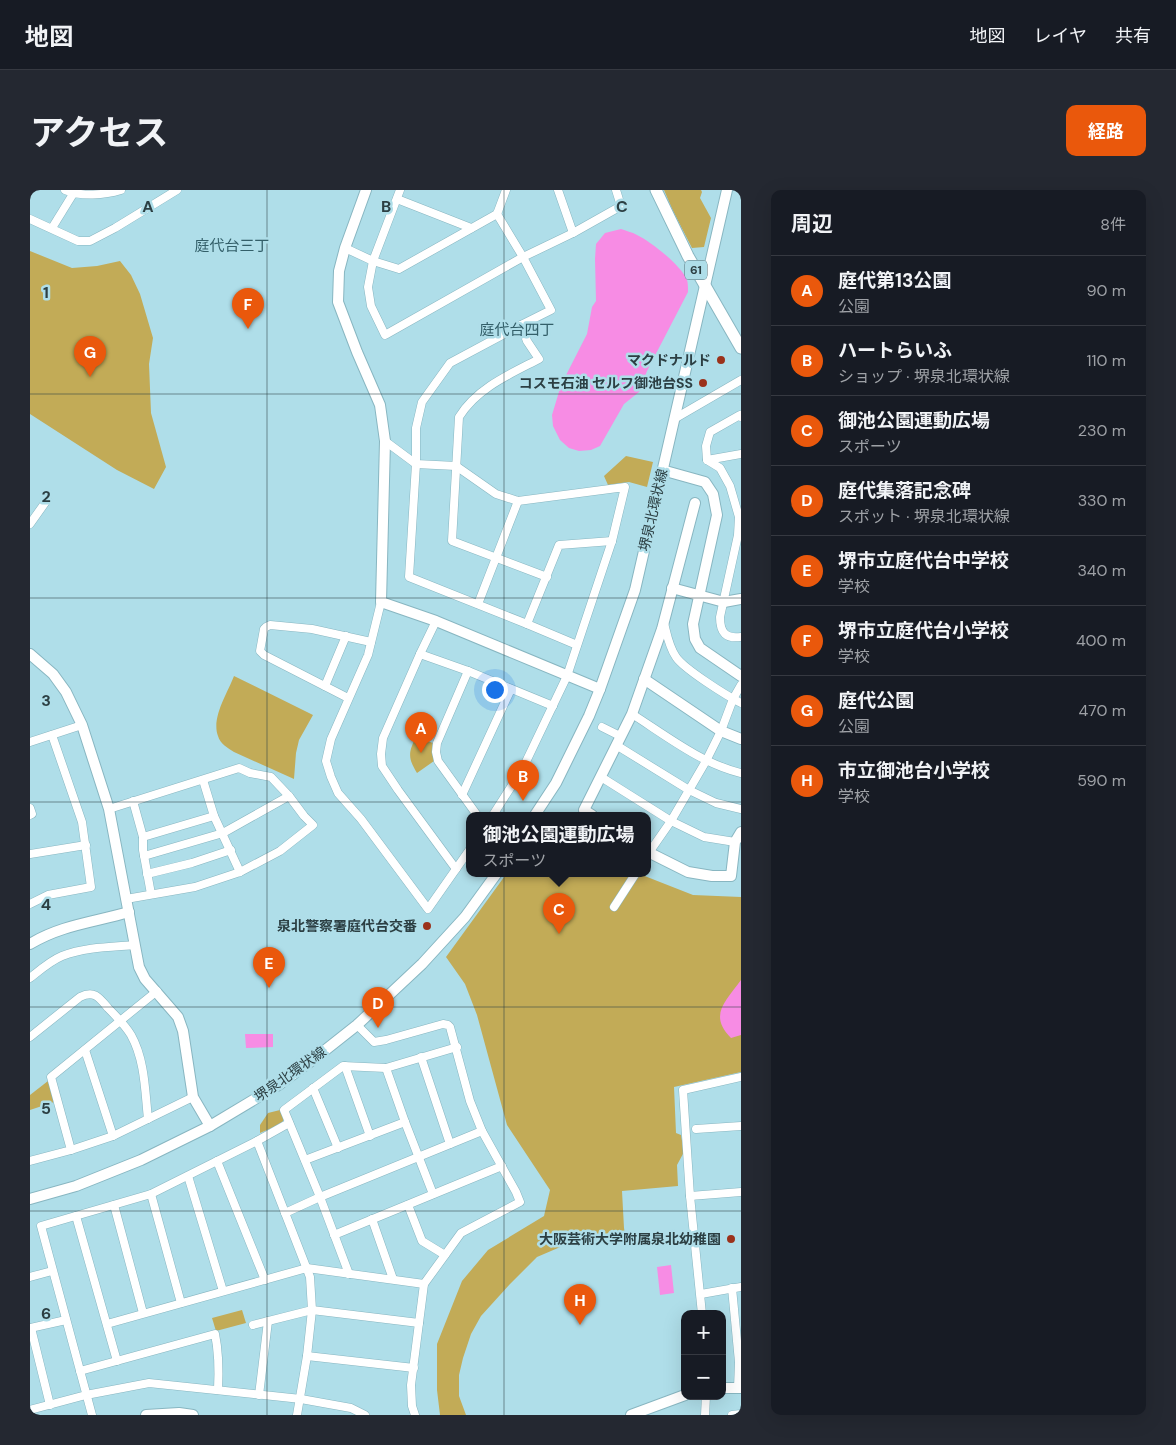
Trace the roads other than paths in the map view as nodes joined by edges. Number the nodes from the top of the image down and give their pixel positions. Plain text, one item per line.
1 (120, 190) edge
2 (177, 190) edge
3 (366, 190) edge
4 (400, 190) edge
5 (506, 190) edge
6 (558, 190) edge
7 (616, 190) edge
8 (656, 190) edge
9 (727, 190) edge
10 (69, 192) edge
11 (396, 198) junction
12 (497, 214) junction
13 (30, 218) edge
14 (52, 228) junction
15 (471, 228) junction
16 (573, 233) junction
17 (345, 248) junction
18 (523, 257) junction
19 (373, 261) junction
20 (705, 286) junction
21 (521, 325) junction
22 (741, 348) edge
23 (741, 380) edge
24 (741, 417) edge
25 (674, 419) junction
26 (385, 442) junction
27 (741, 454) edge
28 (707, 460) junction
29 (416, 464) junction
30 (456, 466) junction
31 (662, 470) junction
32 (741, 489) edge
33 (732, 490) junction
34 (47, 500) dead end
35 (518, 501) junction
36 (695, 503) dead end
37 (740, 523) edge
38 (30, 524) edge
39 (612, 541) junction
40 (496, 557) junction
41 (737, 561) edge
42 (547, 576) junction
43 (672, 588) junction
44 (699, 595) junction
45 (741, 599) edge
46 (381, 602) junction
47 (724, 602) junction
48 (478, 604) junction
49 (436, 621) junction
50 (664, 621) junction
51 (527, 624) junction
52 (346, 636) junction
53 (741, 637) edge
54 (371, 642) junction
55 (577, 645) junction
56 (30, 654) edge
57 (420, 654) junction
58 (468, 671) junction
59 (567, 676) junction
60 (741, 676) edge
61 (644, 679) junction
62 (741, 685) edge
63 (325, 686) junction
64 (511, 689) junction
65 (600, 689) junction
66 (348, 698) junction
67 (737, 701) edge
68 (553, 706) junction
69 (632, 714) junction
70 (82, 726) junction
71 (602, 727) dead end
72 (721, 731) junction
73 (52, 735) junction
74 (741, 739) edge
75 (618, 741) junction
76 (30, 742) edge
77 (706, 761) junction
78 (741, 773) edge
79 (601, 777) junction
80 (203, 780) junction
81 (689, 790) junction
82 (462, 794) junction
83 (289, 796) junction
84 (133, 800) junction
85 (30, 808) edge
86 (109, 809) junction
87 (741, 809) edge
88 (475, 812) edge
89 (495, 812) edge
90 (537, 812) edge
91 (587, 812) edge
92 (30, 815) edge
93 (214, 816) junction
94 (671, 821) junction
95 (223, 832) junction
96 (741, 832) edge
97 (143, 837) junction
98 (735, 842) junction
99 (86, 845) junction
100 (651, 849) edge
101 (231, 850) junction
102 (30, 854) edge
103 (651, 854) edge
104 (466, 855) edge
105 (144, 856) junction
106 (456, 869) junction
107 (240, 872) junction
108 (147, 874) junction
109 (495, 877) edge
110 (633, 877) edge
111 (151, 894) junction
112 (126, 898) junction
113 (30, 904) edge
114 (614, 907) dead end
115 (129, 912) junction
116 (30, 944) edge
117 (135, 944) junction
118 (30, 978) edge
119 (157, 991) junction
120 (120, 1022) junction
121 (357, 1025) junction
122 (30, 1037) edge
123 (457, 1047) junction
124 (85, 1050) junction
125 (421, 1057) junction
126 (345, 1066) junction
127 (386, 1068) junction
128 (741, 1077) edge
129 (313, 1088) junction
130 (193, 1097) junction
131 (148, 1119) junction
132 (405, 1122) junction
133 (289, 1123) junction
134 (210, 1126) junction
135 (741, 1126) edge
136 (696, 1129) dead end
137 (482, 1131) junction
138 (113, 1136) junction
139 (370, 1136) junction
140 (257, 1141) junction
141 (450, 1144) junction
142 (338, 1148) junction
143 (72, 1150) junction
144 (418, 1157) junction
145 (30, 1159) edge
146 (304, 1160) junction
147 (217, 1161) junction
148 (502, 1166) junction
149 (188, 1176) junction
150 (741, 1192) edge
151 (152, 1194) junction
152 (433, 1194) junction
153 (690, 1196) junction
154 (320, 1197) junction
155 (30, 1199) edge
156 (114, 1205) junction
157 (408, 1205) junction
158 (285, 1212) junction
159 (76, 1216) junction
160 (372, 1219) junction
161 (334, 1235) junction
162 (444, 1255) junction
163 (307, 1268) junction
164 (52, 1271) junction
165 (349, 1274) junction
166 (30, 1277) edge
167 (393, 1279) junction
168 (265, 1280) junction
169 (424, 1284) junction
170 (741, 1287) edge
171 (732, 1288) junction
172 (223, 1291) junction
173 (701, 1294) junction
174 (181, 1303) junction
175 (312, 1310) junction
176 (702, 1310) edge
177 (144, 1313) junction
178 (66, 1320) junction
179 (268, 1321) junction
180 (419, 1323) junction
181 (107, 1324) junction
182 (738, 1324) edge
183 (253, 1325) dead end
184 (30, 1328) edge
185 (307, 1356) junction
186 (117, 1360) junction
187 (740, 1362) edge
188 (414, 1368) junction
189 (80, 1371) junction
190 (726, 1388) edge
191 (740, 1388) edge
192 (218, 1390) junction
193 (86, 1395) junction
194 (259, 1395) junction
195 (681, 1396) edge
196 (301, 1399) junction
197 (706, 1400) edge
198 (50, 1405) junction
199 (30, 1410) edge
200 (741, 1414) edge
201 (92, 1415) edge
202 (146, 1415) edge
203 (193, 1415) edge
204 (297, 1415) edge
205 (365, 1415) edge
206 (415, 1415) edge
207 (631, 1415) edge
208 (704, 1415) edge
209 (732, 1415) edge

1 - 10 street
2 - 14 street
3 - 17 street
4 - 11 street
5 - 12 street
6 - 16 street
7 - 16 street
8 - 20 main road, 61
9 - 20 street, 堺泉北環状線
10 - 14 street
11 - 15 street
11 - 19 street
12 - 15 street
12 - 18 street
13 - 14 street
15 - 19 street
16 - 18 street
17 - 19 street
17 - 26 street
18 - 19 street
18 - 21 street
20 - 22 main road, 61
20 - 25 street, 堺泉北環状線
21 - 29 street
21 - 30 street
23 - 25 street
24 - 28 street
25 - 31 street, 堺泉北環状線
26 - 29 street
26 - 46 street
27 - 28 street
28 - 33 street
29 - 30 street
29 - 48 street
30 - 35 street
30 - 40 street
31 - 44 street
31 - 65 street, 堺泉北環状線
32 - 33 street
33 - 37 street
34 - 38 street
35 - 39 street
35 - 40 street
36 - 43 street
37 - 41 street
39 - 42 street
39 - 55 street
40 - 42 street
40 - 48 street
41 - 47 street
42 - 51 street
43 - 44 street
43 - 50 street
44 - 47 street
44 - 60 street
45 - 47 street
46 - 49 street
46 - 54 street
47 - 53 street
48 - 51 street
49 - 57 street
49 - 59 street
50 - 61 street
50 - 67 street
51 - 55 street
52 - 54 street
52 - 63 street
52 - 63 street
54 - 66 street
55 - 59 street
56 - 70 street
57 - 58 street
57 - 106 street
58 - 64 street
58 - 82 street
59 - 65 street
59 - 68 street
61 - 69 street
61 - 72 street
62 - 67 street
63 - 66 street
64 - 68 street
64 - 82 street
65 - 90 street, 堺泉北環状線
66 - 106 street
67 - 72 street
68 - 89 street
69 - 75 street
69 - 77 street
70 - 73 street
70 - 86 street
71 - 75 street
72 - 74 street
72 - 77 street
73 - 76 street
73 - 99 street
75 - 79 street
75 - 81 street
77 - 78 street
77 - 81 street
79 - 91 street
79 - 94 street
80 - 83 street
80 - 84 street
80 - 93 street
81 - 87 street
81 - 94 street
82 - 88 street
83 - 95 street
83 - 107 street
84 - 86 street
84 - 97 street
85 - 92 street
86 - 112 street
93 - 95 street
93 - 97 street
94 - 98 street
94 - 100 street
95 - 101 street
95 - 105 street
96 - 98 street
97 - 105 street
98 - 103 street
99 - 102 street
99 - 113 street
101 - 107 street
101 - 108 street
104 - 106 street
105 - 108 street
107 - 111 street
108 - 111 street
109 - 121 street, 堺泉北環状線
110 - 114 street
111 - 112 street
112 - 115 street
115 - 116 street
115 - 117 street
117 - 118 street
117 - 119 street
119 - 120 street
119 - 130 street
120 - 122 street
120 - 124 street
120 - 131 street
121 - 123 street
121 - 134 street, 堺泉北環状線
123 - 125 street
123 - 137 street
124 - 138 street
124 - 143 street
125 - 127 street
125 - 141 street
126 - 127 street
126 - 129 street
126 - 139 street
127 - 132 street
128 - 153 street
129 - 133 street
129 - 142 street
130 - 131 street
130 - 134 street
131 - 138 street
132 - 139 street
132 - 144 street
133 - 140 street
133 - 146 street
134 - 155 street, 堺泉北環状線
135 - 136 street
137 - 141 street
137 - 148 street
138 - 143 street
139 - 142 street
140 - 147 street
140 - 158 street
141 - 144 street
142 - 146 street
143 - 145 street
144 - 152 street
144 - 154 street
146 - 154 street
147 - 149 street
147 - 168 street
148 - 152 street
148 - 162 street
149 - 151 street
149 - 172 street
150 - 153 street
151 - 156 street
151 - 174 street
152 - 157 street
153 - 173 street
154 - 158 street
154 - 161 street
156 - 159 street
156 - 177 street
157 - 160 street
157 - 162 street
158 - 163 street
159 - 164 street
159 - 181 street
160 - 161 street
160 - 167 street
161 - 165 street
162 - 169 street
163 - 165 street
163 - 168 street
163 - 175 street
164 - 166 street
164 - 178 street
165 - 167 street
167 - 169 street
168 - 172 street
169 - 180 street
170 - 171 street
171 - 173 street
171 - 182 street
172 - 174 street
173 - 176 street
174 - 177 street
175 - 179 street
175 - 180 street
175 - 185 street
177 - 181 street
178 - 184 street
178 - 189 street
179 - 183 street
179 - 194 street
180 - 188 street
181 - 186 street
182 - 187 street
184 - 198 street
185 - 188 street
185 - 196 street
186 - 189 street
186 - 192 street
187 - 191 street
188 - 206 street
189 - 193 street
190 - 191 street
192 - 193 street
192 - 194 street
193 - 198 street
193 - 201 street
194 - 196 street
195 - 207 street
196 - 204 street
196 - 205 street
197 - 208 street
198 - 199 street
200 - 209 street
202 - 203 street

